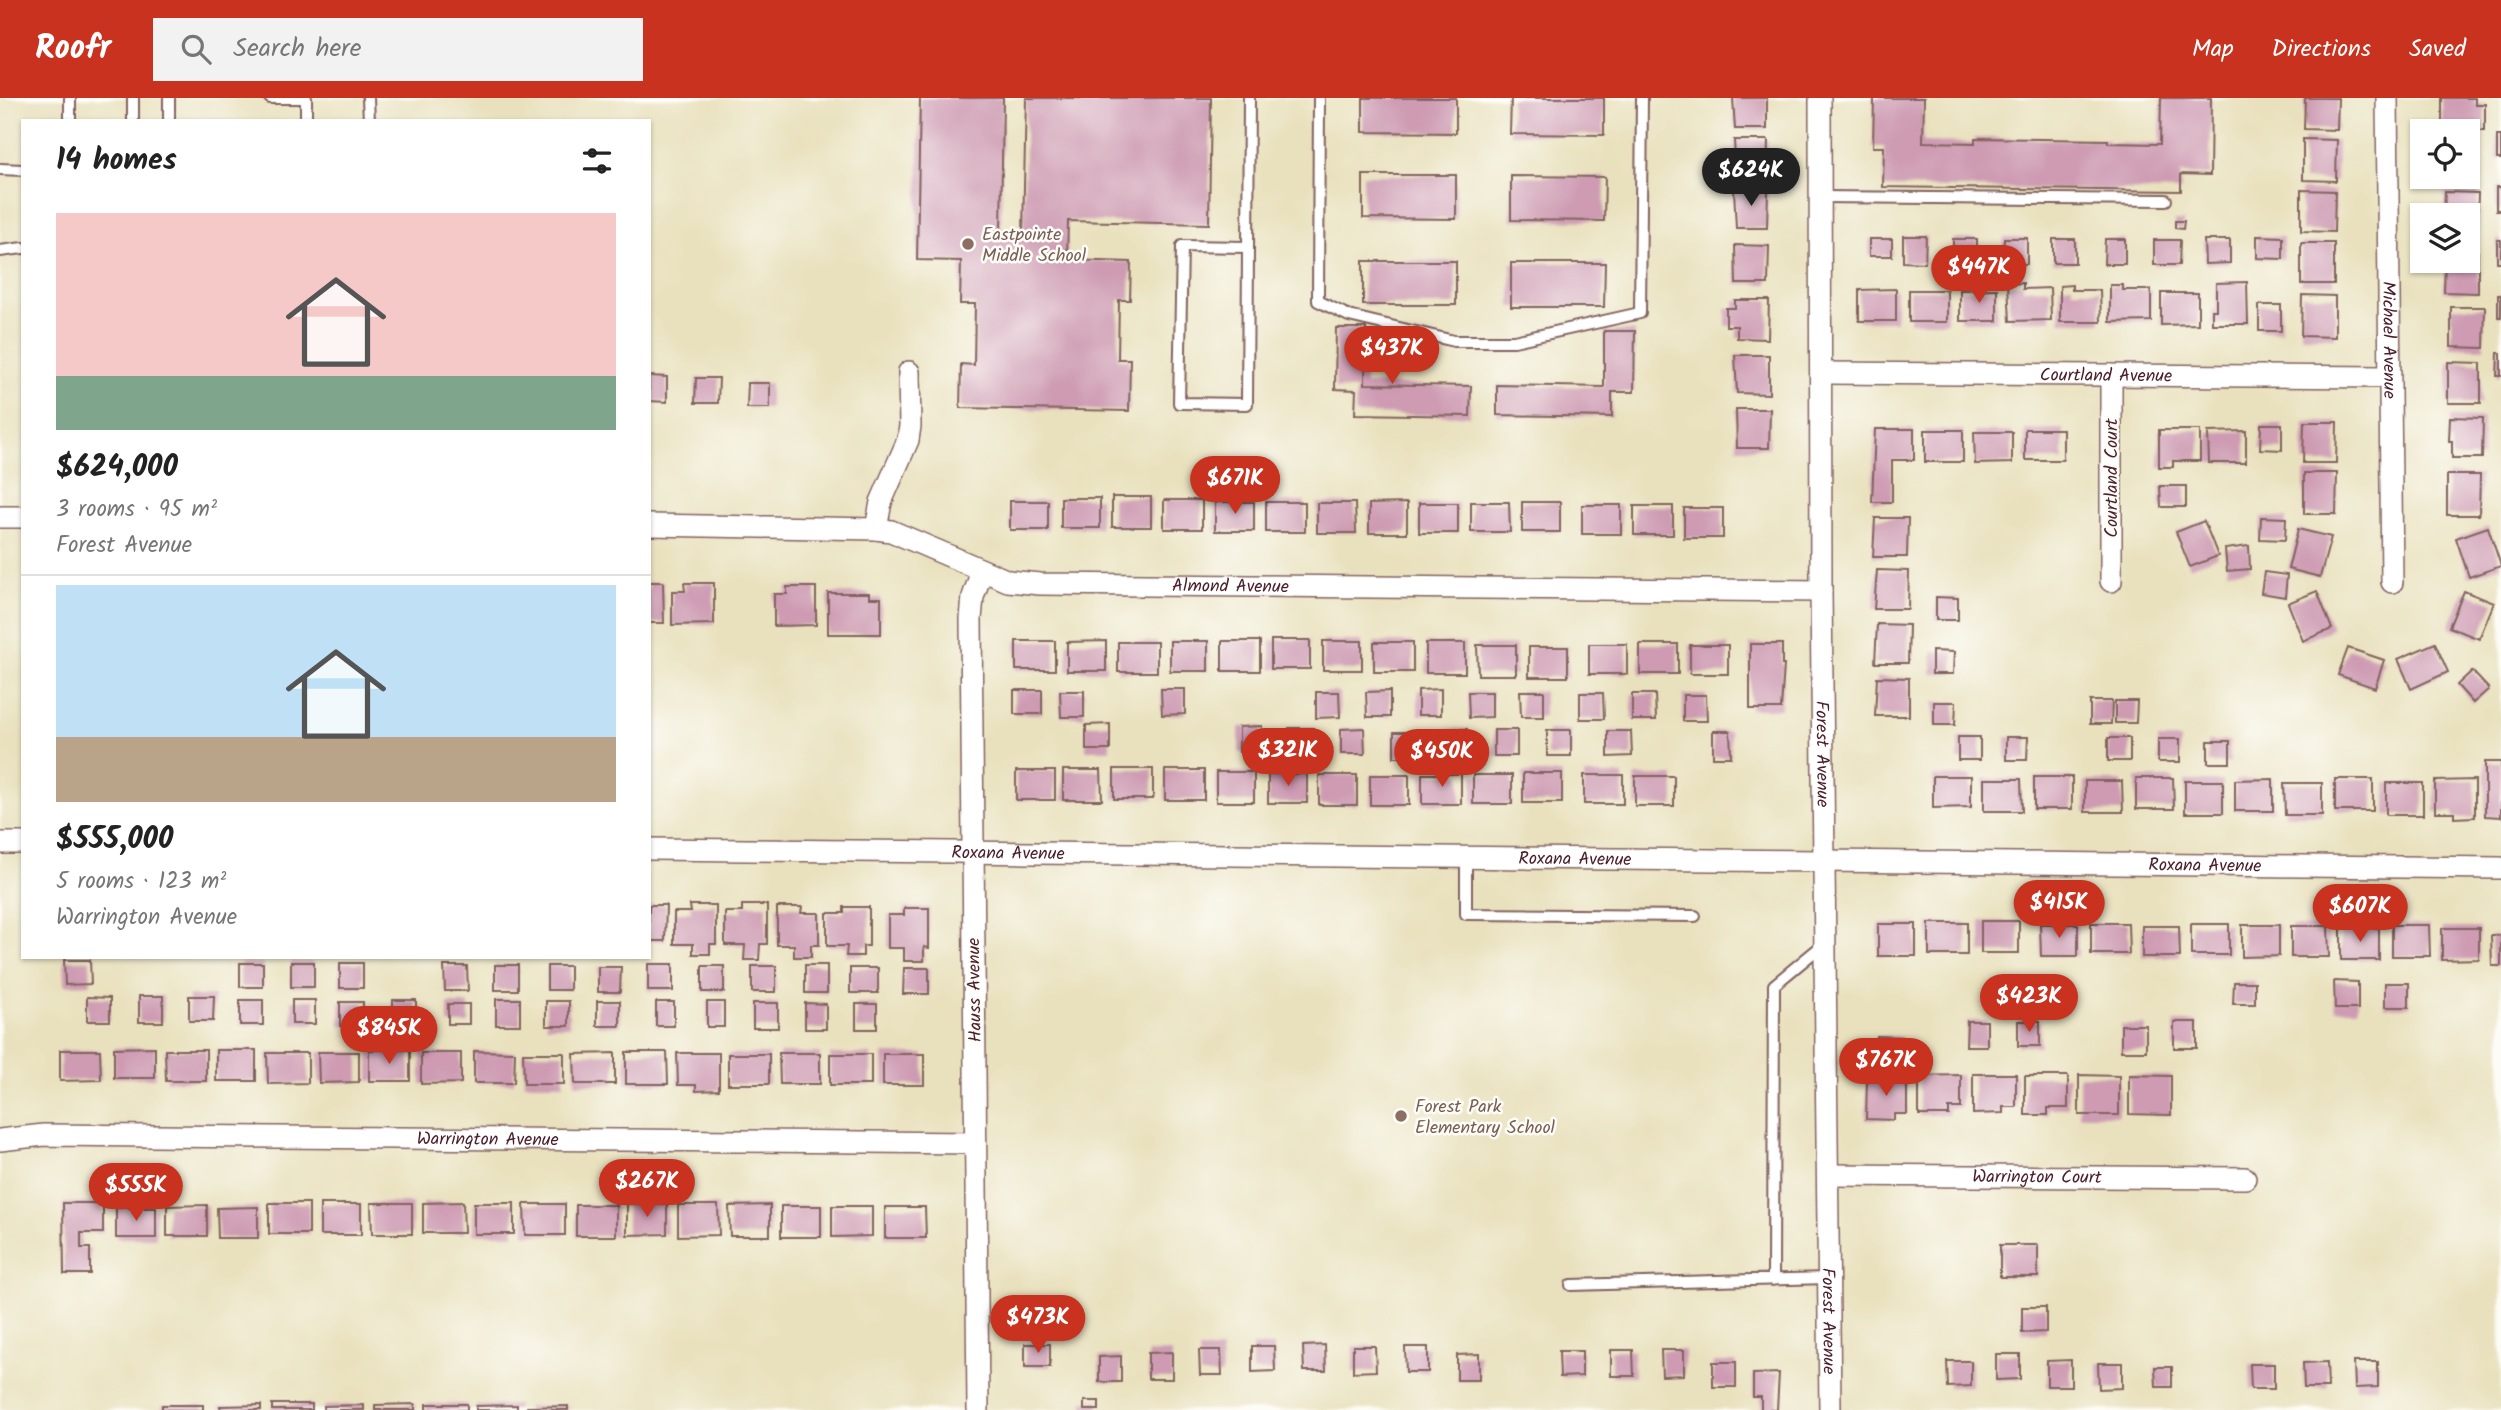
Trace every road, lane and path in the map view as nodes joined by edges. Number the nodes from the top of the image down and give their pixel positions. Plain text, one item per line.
1 (70, 98) edge
2 (133, 98) edge
3 (169, 98) edge
4 (270, 98) edge
5 (306, 98) edge
6 (368, 98) edge
7 (1249, 98) edge
8 (1319, 98) edge
9 (1642, 98) edge
10 (1820, 98) edge
11 (2387, 98) edge
12 (70, 119) edge
13 (133, 119) edge
14 (169, 119) edge
15 (306, 119) edge
16 (369, 119) edge
17 (0, 169) edge
18 (21, 170) edge
19 (1821, 197) junction
20 (2166, 200) dead end
21 (1248, 247) junction
22 (21, 248) edge
23 (0, 251) edge
24 (909, 372) dead end
25 (1822, 373) junction
26 (2111, 375) junction
27 (2389, 377) junction
28 (0, 517) edge
29 (21, 517) edge
30 (651, 525) edge
31 (876, 528) junction
32 (982, 571) junction
33 (2111, 581) dead end
34 (2392, 582) dead end
35 (1821, 591) junction
36 (0, 843) edge
37 (21, 843) edge
38 (651, 849) edge
39 (972, 853) junction
40 (1466, 858) junction
41 (1824, 861) junction
42 (2501, 868) edge
43 (1695, 916) dead end
44 (1825, 943) junction
45 (0, 1140) edge
46 (975, 1143) junction
47 (1829, 1174) junction
48 (2245, 1178) dead end
49 (1829, 1279) junction
50 (1773, 1280) junction
51 (1571, 1285) dead end
52 (978, 1410) edge
53 (1830, 1410) edge

1 - 12 lane
2 - 13 lane
3 - 14 lane
4 - 5 lane
5 - 15 lane
6 - 16 lane
7 - 21 lane
8 - 9 lane
10 - 19 street, Forest Avenue
11 - 27 street, Michael Avenue
17 - 18 lane
19 - 20 lane
19 - 25 street, Forest Avenue
21 - 21 lane
22 - 23 lane
24 - 31 street
25 - 26 street, Courtland Avenue
25 - 35 street, Forest Avenue
26 - 27 street, Courtland Avenue
26 - 33 street, Courtland Court
27 - 34 street, Michael Avenue
28 - 29 street
30 - 31 street, Almond Avenue
31 - 32 street, Almond Avenue
32 - 35 street, Almond Avenue
32 - 39 street, Hauss Avenue
35 - 41 street, Forest Avenue
36 - 37 street
38 - 39 street, Roxana Avenue
39 - 40 street, Roxana Avenue
39 - 46 street, Hauss Avenue
40 - 41 street, Roxana Avenue
40 - 43 lane
41 - 42 street, Roxana Avenue
41 - 44 street, Forest Avenue
44 - 47 street, Forest Avenue
44 - 50 lane
45 - 46 street, Warrington Avenue
46 - 52 street, Hauss Avenue
47 - 48 street, Warrington Court
47 - 49 street, Forest Avenue
49 - 50 lane
49 - 53 street, Forest Avenue
50 - 51 lane

